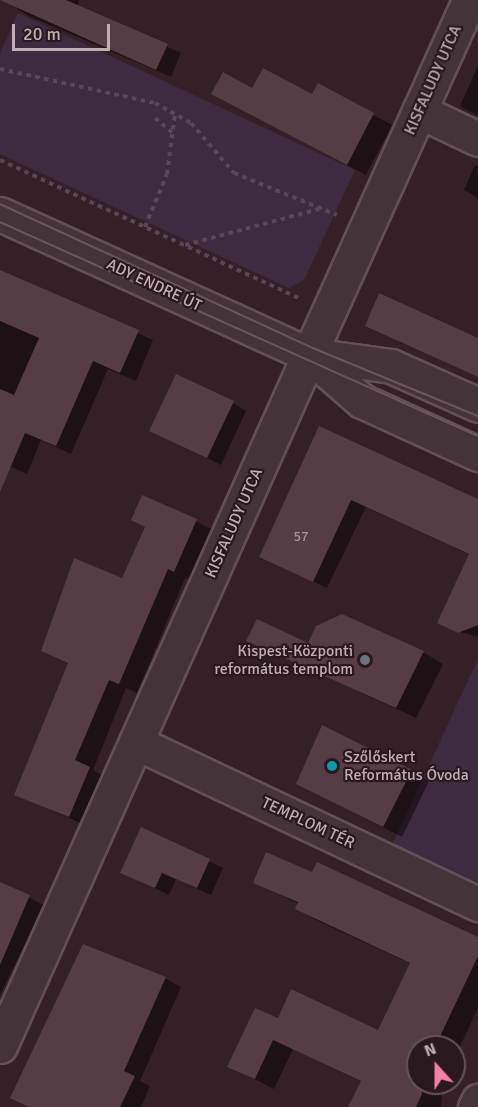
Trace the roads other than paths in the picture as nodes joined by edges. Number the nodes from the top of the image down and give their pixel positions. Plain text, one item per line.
1 (469, 0) edge
2 (419, 111) junction
3 (478, 139) edge
4 (0, 214) edge
5 (309, 355) junction
6 (478, 405) edge
7 (478, 454) edge
8 (137, 743) junction
9 (478, 904) edge
10 (0, 1046) edge
11 (478, 1101) edge
12 (475, 1107) edge

1 - 2 street, KISFALUDY UTCA
2 - 3 street
2 - 5 street, KISFALUDY UTCA
4 - 5 street, ADY ENDRE ÚT
5 - 6 street, ADY ENDRE ÚT
5 - 7 street, ADY ENDRE ÚT
5 - 8 street, KISFALUDY UTCA
8 - 9 street, TEMPLOM TÉR
8 - 10 street, KISFALUDY UTCA
11 - 12 street

